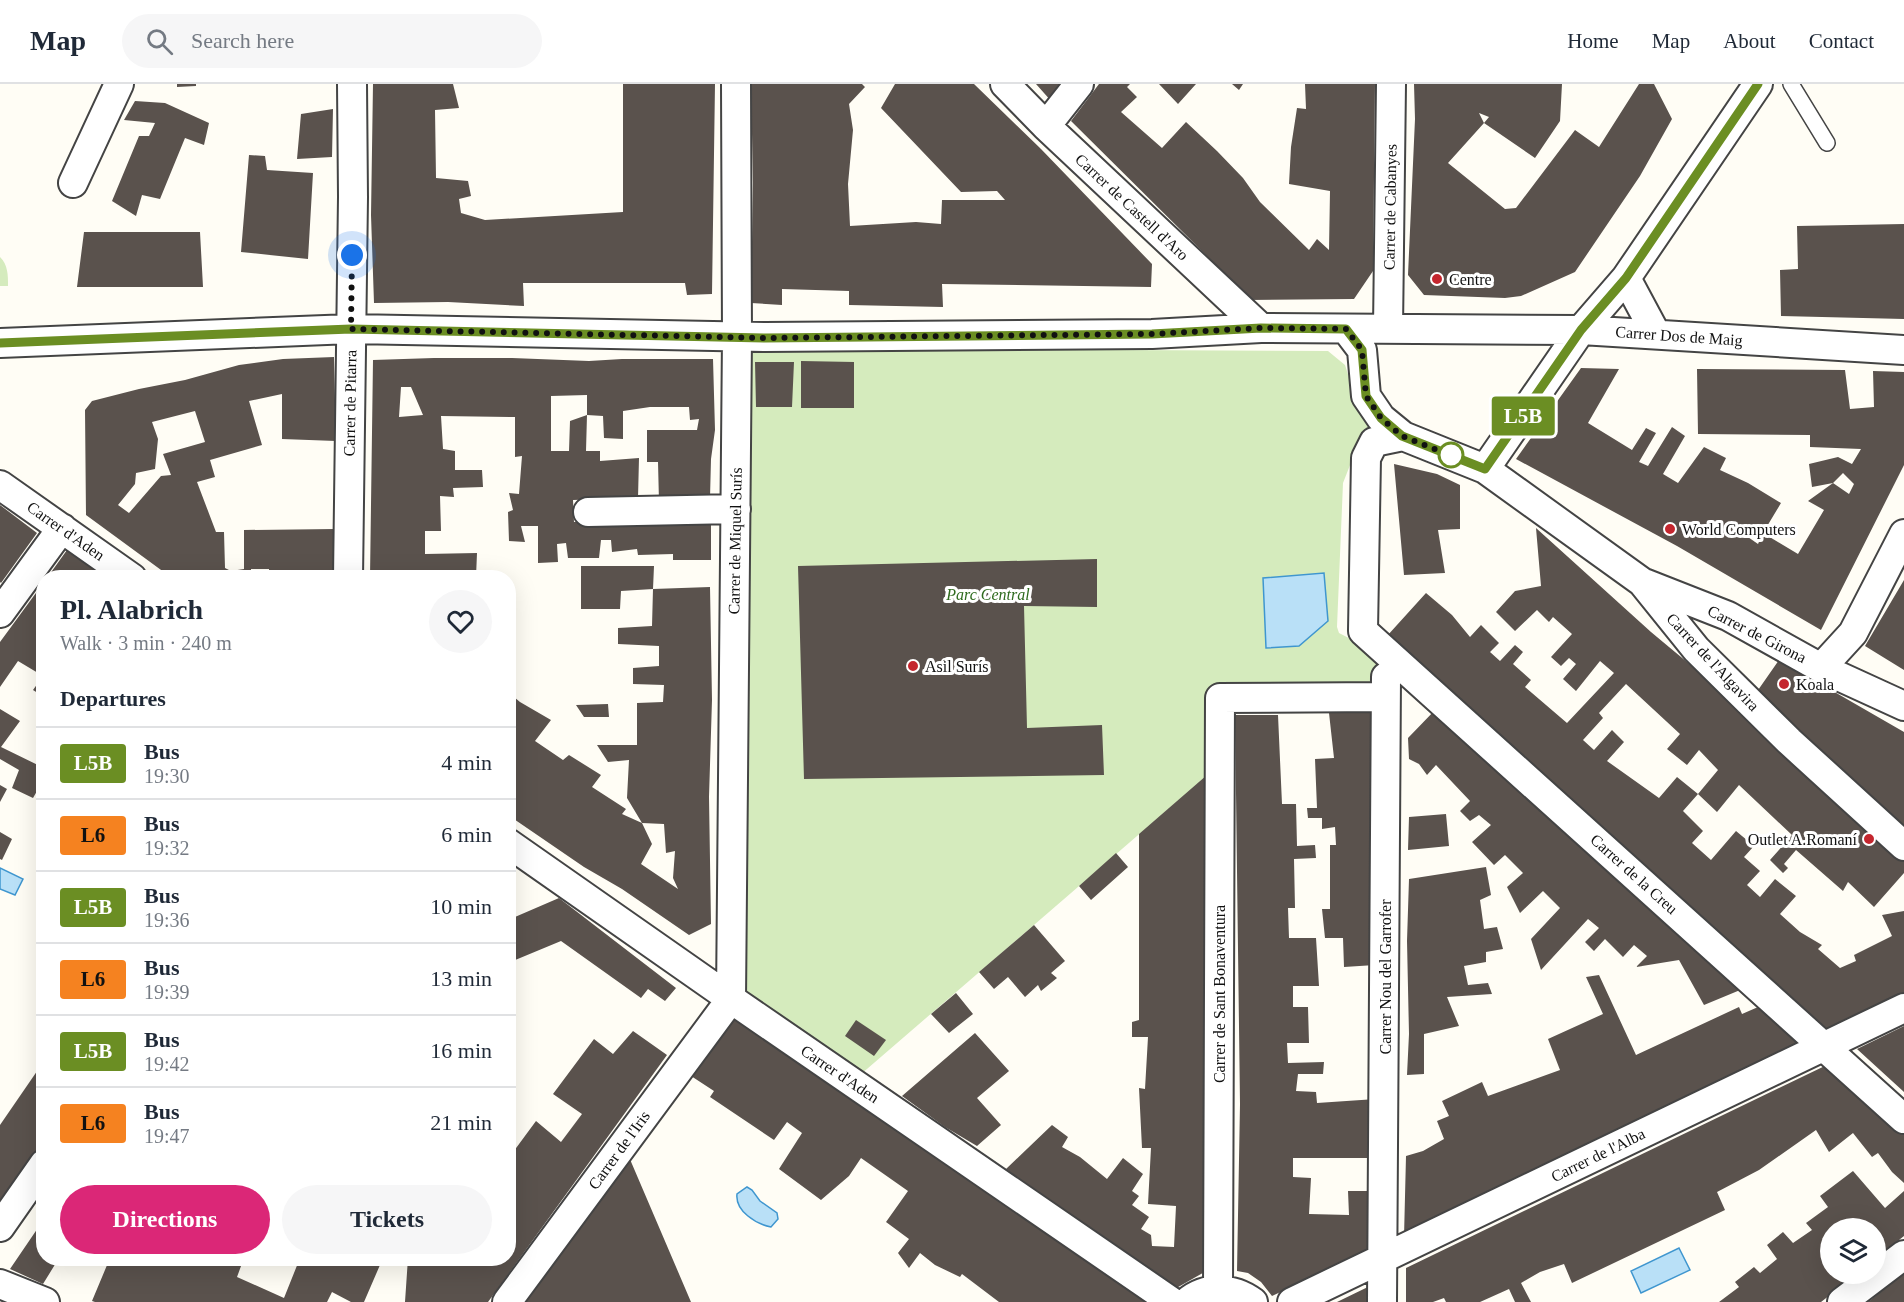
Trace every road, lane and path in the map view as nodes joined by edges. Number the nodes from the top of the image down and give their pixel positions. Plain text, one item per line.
1 (119, 84) edge
2 (352, 84) edge
3 (736, 84) edge
4 (1005, 84) edge
5 (1079, 84) edge
6 (1391, 84) edge
7 (1758, 84) edge
8 (1791, 84) edge
9 (1046, 126) junction
10 (1827, 142) dead end
11 (73, 183) dead end
12 (1626, 278) junction
13 (1261, 328) junction
14 (351, 329) junction
15 (1346, 329) junction
16 (1388, 329) junction
17 (1581, 330) junction
18 (1656, 334) junction
19 (737, 337) junction
20 (0, 343) edge
21 (1904, 350) edge
22 (1364, 369) junction
23 (1402, 436) junction
24 (1485, 469) junction
25 (0, 485) edge
26 (736, 509) junction
27 (588, 512) dead end
28 (63, 528) junction
29 (1904, 534) edge
30 (121, 570) edge
31 (348, 570) edge
32 (1642, 582) junction
33 (0, 613) edge
34 (1388, 653) junction
35 (1821, 668) junction
36 (1385, 697) junction
37 (1904, 706) edge
38 (1904, 846) edge
39 (516, 849) edge
40 (731, 999) junction
41 (1904, 1008) edge
42 (1825, 1046) junction
43 (1904, 1119) edge
44 (36, 1175) edge
45 (0, 1227) edge
46 (1904, 1255) edge
47 (1384, 1258) junction
48 (0, 1284) edge
49 (1218, 1290) junction
50 (45, 1302) edge
51 (507, 1302) edge
52 (1172, 1302) edge
53 (1187, 1302) edge
54 (1252, 1302) edge
55 (1292, 1302) edge
56 (1382, 1302) edge
57 (1842, 1302) edge

1 - 11 street
2 - 14 street, Carrer de Pitarra
3 - 19 street, Carrer de Miquel Surís
4 - 9 street, Carrer de Castell d'Aro
5 - 9 street
6 - 16 street, Carrer de Cabanyes
7 - 12 street
8 - 10 lane
9 - 13 street, Carrer de Castell d'Aro
12 - 17 street
12 - 18 street
13 - 15 street, Carrer Dos de Maig
13 - 19 street, Carrer Dos de Maig
14 - 19 street, Carrer Dos de Maig
14 - 20 street, Carrer Dos de Maig
14 - 31 street, Carrer de Pitarra
15 - 16 street, Carrer Dos de Maig
15 - 22 street
16 - 17 street, Carrer Dos de Maig
16 - 22 street
17 - 18 street, Carrer Dos de Maig
17 - 24 street
18 - 21 street, Carrer Dos de Maig
19 - 26 street, Carrer de Miquel Surís
22 - 23 street
23 - 24 street, Carrer de l'Algavira
23 - 34 street, Carrer de la Creu
24 - 32 street, Carrer de l'Algavira
25 - 28 street, Carrer d'Aden
26 - 27 street
26 - 40 street, Carrer de Miquel Surís
28 - 30 street, Carrer d'Aden
28 - 33 street
29 - 35 street
32 - 35 street, Carrer de Girona
32 - 38 street, Carrer de l'Algavira
34 - 36 street, Carrer Nou del Garrofer
34 - 42 street, Carrer de la Creu
35 - 37 street, Carrer de Girona
36 - 47 street, Carrer Nou del Garrofer
36 - 49 street, Carrer de Sant Bonaventura
39 - 40 street, Carrer d'Aden
40 - 51 street, Carrer de l'Iris
40 - 52 street, Carrer d'Aden
41 - 42 street, Carrer de l'Alba
42 - 43 street, Carrer de la Creu
42 - 47 street, Carrer de l'Alba
44 - 45 street
46 - 57 street
47 - 55 street, Carrer de l'Alba
47 - 56 street, Carrer Nou del Garrofer
48 - 50 street
49 - 53 street
49 - 54 street

